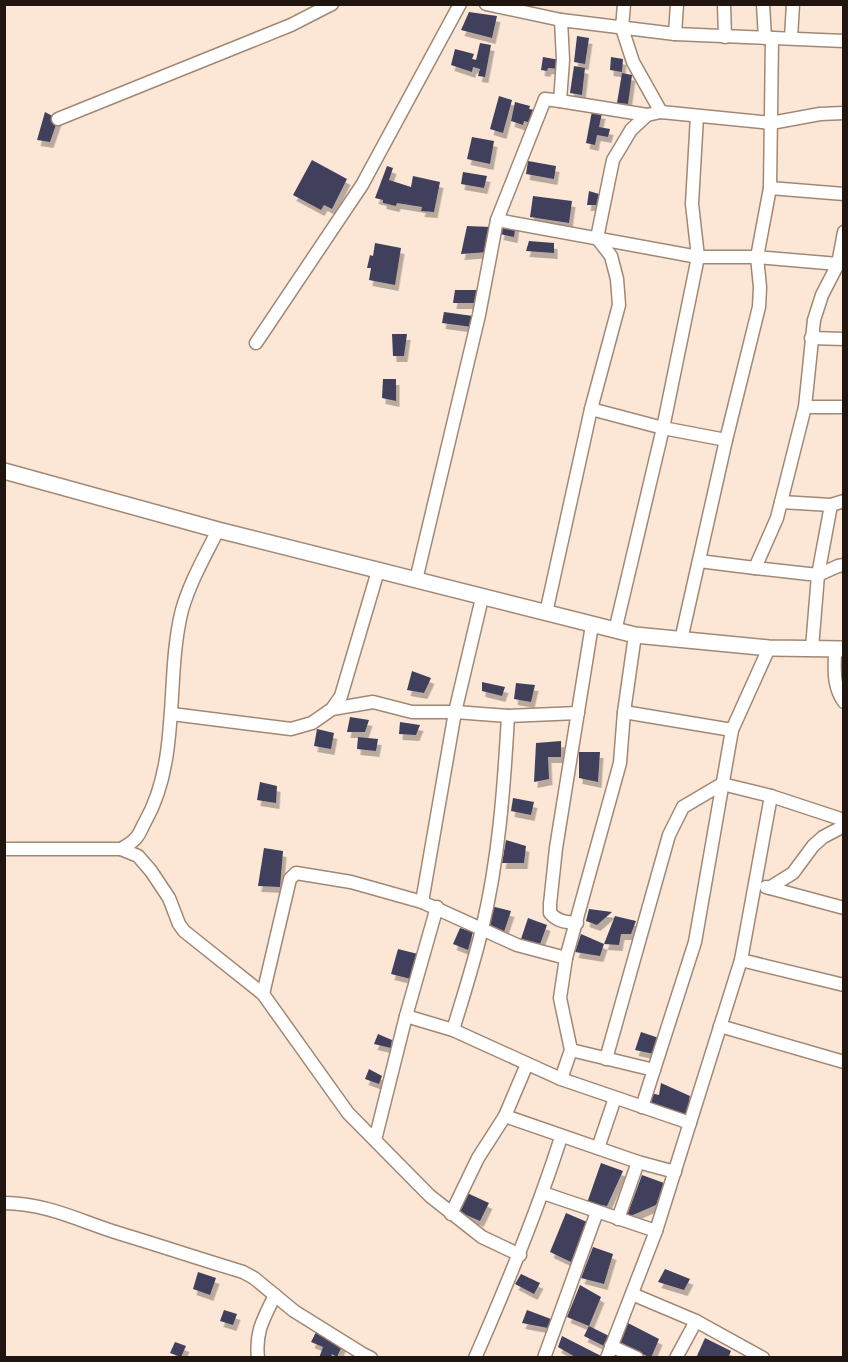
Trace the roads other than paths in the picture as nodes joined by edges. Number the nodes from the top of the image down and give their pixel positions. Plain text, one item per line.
1 (332, 4) edge
2 (460, 4) edge
3 (486, 4) edge
4 (624, 4) edge
5 (677, 4) edge
6 (724, 4) edge
7 (763, 4) edge
8 (793, 4) edge
9 (561, 20) junction
10 (622, 28) junction
11 (675, 34) junction
12 (725, 37) junction
13 (768, 38) junction
14 (791, 38) junction
15 (843, 40) edge
16 (560, 101) junction
17 (661, 112) junction
18 (843, 112) edge
19 (647, 115) junction
20 (697, 116) junction
21 (58, 119) dead end
22 (771, 123) junction
23 (770, 188) junction
24 (843, 194) edge
25 (497, 220) junction
26 (843, 232) edge
27 (597, 238) junction
28 (698, 257) junction
29 (757, 257) junction
30 (841, 264) edge
31 (811, 338) junction
32 (843, 339) edge
33 (256, 343) dead end
34 (805, 407) junction
35 (843, 407) edge
36 (591, 409) junction
37 (663, 428) junction
38 (726, 440) junction
39 (4, 471) edge
40 (781, 502) junction
41 (837, 503) edge
42 (218, 530) junction
43 (699, 561) junction
44 (843, 565) edge
45 (754, 568) junction
46 (378, 571) junction
47 (818, 575) junction
48 (416, 580) junction
49 (482, 597) junction
50 (546, 613) junction
51 (592, 625) junction
52 (615, 631) junction
53 (635, 635) junction
54 (681, 640) junction
55 (769, 648) junction
56 (812, 648) junction
57 (839, 648) edge
58 (843, 702) edge
59 (332, 709) junction
60 (455, 712) junction
61 (624, 712) junction
62 (578, 713) junction
63 (172, 714) junction
64 (508, 716) junction
65 (732, 730) junction
66 (722, 784) junction
67 (771, 796) junction
68 (843, 820) edge
69 (843, 826) edge
70 (136, 839) junction
71 (4, 849) edge
72 (121, 849) junction
73 (138, 856) junction
74 (756, 884) junction
75 (769, 888) junction
76 (422, 902) junction
77 (436, 907) junction
78 (843, 908) edge
79 (577, 923) junction
80 (482, 929) junction
81 (566, 958) junction
82 (741, 960) junction
83 (843, 985) edge
84 (263, 994) junction
85 (406, 1016) junction
86 (720, 1026) junction
87 (453, 1030) junction
88 (571, 1050) junction
89 (606, 1059) junction
90 (843, 1062) edge
91 (527, 1064) junction
92 (654, 1070) junction
93 (561, 1079) junction
94 (615, 1098) junction
95 (642, 1107) junction
96 (505, 1116) junction
97 (690, 1124) junction
98 (561, 1137) junction
99 (375, 1140) junction
100 (598, 1148) junction
101 (638, 1162) junction
102 (675, 1172) junction
103 (543, 1193) junction
104 (4, 1203) edge
105 (597, 1212) junction
106 (451, 1214) junction
107 (618, 1219) junction
108 (656, 1231) junction
109 (520, 1255) junction
110 (632, 1294) junction
111 (274, 1295) junction
112 (696, 1321) junction
113 (609, 1352) edge
114 (475, 1357) edge
115 (258, 1358) edge
116 (371, 1358) edge
117 (544, 1358) edge
118 (637, 1358) edge
119 (676, 1358) edge
120 (763, 1358) edge

1 - 21 street
2 - 33 street
3 - 9 street
4 - 10 street
5 - 11 street
6 - 12 street
7 - 13 street
8 - 14 street
9 - 10 street
9 - 16 street
10 - 11 street
10 - 17 street
11 - 12 street
12 - 13 street
13 - 14 street
13 - 22 street
14 - 15 street
16 - 19 street
16 - 25 street
17 - 19 street
17 - 20 street
18 - 22 street
19 - 27 street
20 - 22 street
20 - 28 street
22 - 23 street
23 - 24 street
23 - 29 street
25 - 27 street
25 - 48 street
26 - 30 street
27 - 28 street
27 - 36 street
28 - 29 street
28 - 37 street
29 - 30 street
29 - 38 street
30 - 31 street
31 - 32 street
31 - 34 street
34 - 35 street
34 - 40 street
36 - 37 street
36 - 50 street
37 - 38 street
37 - 52 street
38 - 43 street
39 - 42 street
40 - 41 street
40 - 45 street
41 - 47 street
42 - 46 street
42 - 63 street
43 - 45 street
43 - 54 street
44 - 47 street
45 - 47 street
46 - 48 street
46 - 59 street
47 - 56 street
48 - 49 street
49 - 50 street
49 - 60 street
50 - 51 street
51 - 52 street
51 - 62 street
52 - 53 street
53 - 54 street
53 - 61 street
54 - 55 street
55 - 56 street
55 - 65 street
56 - 57 street
57 - 58 street
59 - 60 street
59 - 63 street
60 - 64 street
60 - 76 street
61 - 65 street
61 - 79 street
62 - 64 street
62 - 79 street
63 - 70 street
64 - 80 street
65 - 66 street
66 - 67 street
66 - 89 street
66 - 92 street
67 - 68 street
67 - 74 street
69 - 75 street
70 - 72 street
70 - 73 street
71 - 72 street
72 - 73 street
73 - 84 street
74 - 75 street
74 - 82 street
75 - 78 street
76 - 77 street
76 - 84 street
77 - 80 street
77 - 85 street
79 - 81 street
80 - 81 street
80 - 87 street
81 - 88 street
82 - 83 street
82 - 86 street
84 - 99 street
85 - 87 street
85 - 99 street
86 - 90 street
86 - 97 street
87 - 91 street
88 - 89 street
88 - 93 street
89 - 92 street
91 - 93 street
91 - 96 street
92 - 95 street
93 - 94 street
94 - 95 street
94 - 100 street
95 - 97 street
96 - 98 street
96 - 106 street
97 - 102 street
98 - 100 street
98 - 103 street
99 - 106 street
100 - 101 street
101 - 102 street
101 - 107 street
102 - 108 street
103 - 105 street
103 - 109 street
104 - 111 street
105 - 107 street
105 - 117 street
106 - 109 street
107 - 108 street
108 - 110 street
109 - 114 street
110 - 112 street
110 - 113 street
111 - 115 street
111 - 116 street
112 - 119 street
112 - 120 street
113 - 118 street

